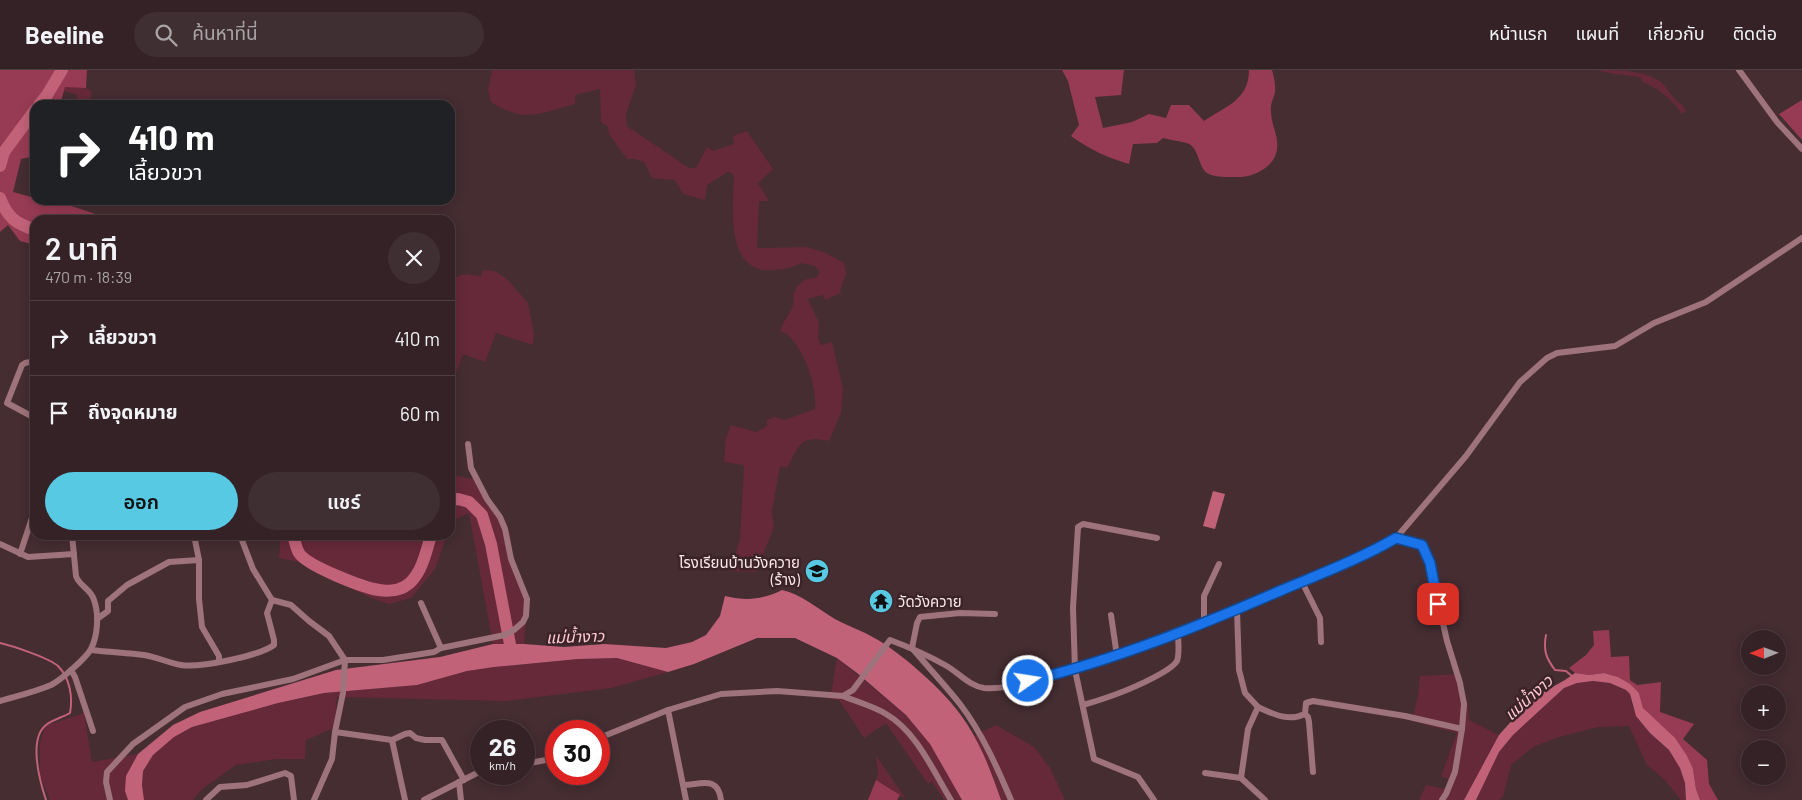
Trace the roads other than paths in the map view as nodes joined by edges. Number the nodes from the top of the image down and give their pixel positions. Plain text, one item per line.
1 (1739, 70) edge
2 (1802, 149) edge
3 (1802, 238) edge
4 (30, 362) edge
5 (30, 415) edge
6 (468, 444) dead end
7 (30, 524) edge
8 (1157, 538) dead end
9 (1396, 538) junction
10 (73, 540) edge
11 (195, 540) edge
12 (242, 540) edge
13 (0, 544) edge
14 (20, 554) junction
15 (74, 554) junction
16 (199, 560) junction
17 (1219, 564) dead end
18 (1302, 582) junction
19 (272, 600) junction
20 (421, 603) dead end
21 (1237, 610) junction
22 (995, 614) dead end
23 (1111, 615) dead end
24 (96, 619) junction
25 (1204, 623) junction
26 (1178, 634) junction
27 (1321, 642) dead end
28 (440, 648) junction
29 (912, 648) junction
30 (91, 650) junction
31 (1117, 656) junction
32 (219, 662) junction
33 (345, 663) junction
34 (1075, 670) junction
35 (69, 671) junction
36 (843, 696) junction
37 (0, 701) edge
38 (1083, 705) junction
39 (1258, 707) junction
40 (668, 710) junction
41 (1304, 714) junction
42 (1462, 729) junction
43 (93, 731) dead end
44 (335, 732) junction
45 (610, 734) edge
46 (392, 740) junction
47 (1313, 772) dead end
48 (1205, 773) dead end
49 (470, 776) edge
50 (1241, 778) junction
51 (461, 781) junction
52 (684, 785) junction
53 (110, 800) edge
54 (206, 800) edge
55 (294, 800) edge
56 (314, 800) edge
57 (405, 800) edge
58 (424, 800) edge
59 (460, 800) edge
60 (686, 800) edge
61 (721, 800) edge
62 (951, 800) edge
63 (1011, 800) edge
64 (1154, 800) edge
65 (1265, 800) edge
66 (1442, 800) edge

1 - 2 street
3 - 9 street
4 - 5 street
6 - 28 street
7 - 14 street
8 - 34 street
9 - 18 street
9 - 42 street
10 - 15 street
11 - 16 street
12 - 19 street
13 - 14 street
14 - 15 street
15 - 24 street
16 - 24 street
16 - 32 street
17 - 25 street
18 - 21 street
18 - 27 street
19 - 32 street
19 - 33 street
20 - 28 street
21 - 25 street
21 - 39 street
22 - 29 street
23 - 31 street
24 - 30 street
25 - 26 street
26 - 31 street
26 - 38 street
28 - 33 street
29 - 34 street
29 - 36 street
29 - 63 street
30 - 32 street
30 - 35 street
31 - 34 street
33 - 44 street
33 - 53 street
34 - 38 street
35 - 37 street
35 - 43 street
36 - 40 street
36 - 62 street
38 - 64 street
39 - 41 street
39 - 50 street
40 - 45 street
40 - 52 street
41 - 42 street
41 - 47 street
42 - 66 street
44 - 46 street
44 - 56 street
46 - 51 street
46 - 57 street
48 - 50 street
49 - 51 street
50 - 65 street
51 - 58 street
51 - 59 street
52 - 60 street
52 - 61 street
54 - 55 street

